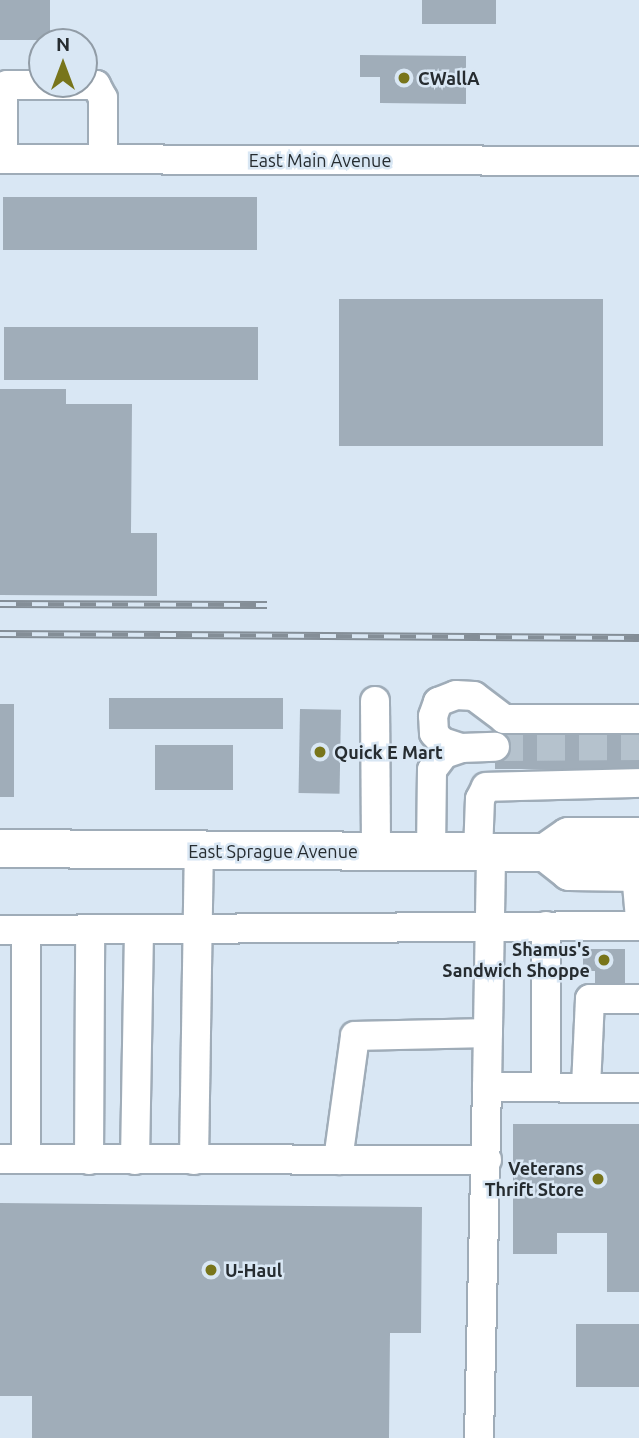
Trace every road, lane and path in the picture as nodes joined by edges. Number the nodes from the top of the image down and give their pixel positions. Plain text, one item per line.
1 (2, 159) edge
2 (103, 159) junction
3 (639, 161) edge
4 (375, 701) dead end
5 (639, 719) edge
6 (495, 747) tunnel mouth
7 (461, 748) junction
8 (639, 783) edge
9 (639, 836) edge
10 (0, 848) edge
11 (199, 850) junction
12 (376, 852) junction
13 (431, 852) junction
14 (545, 852) junction
15 (485, 853) junction
16 (637, 873) edge
17 (639, 911) edge
18 (490, 926) junction
19 (546, 926) junction
20 (639, 926) edge
21 (13, 930) edge
22 (90, 931) junction
23 (139, 931) junction
24 (195, 932) junction
25 (639, 999) edge
26 (488, 1033) junction
27 (487, 1087) junction
28 (546, 1087) junction
29 (586, 1087) junction
30 (639, 1088) edge
31 (13, 1159) edge
32 (89, 1160) junction
33 (135, 1160) junction
34 (194, 1160) junction
35 (338, 1160) junction
36 (487, 1160) junction
37 (479, 1438) edge

1 - 2 street, East Main Avenue
1 - 2 street
2 - 3 street, East Main Avenue
4 - 12 street
5 - 7 street
6 - 7 street
7 - 13 street
8 - 15 street
9 - 14 main road, East Sprague Avenue
10 - 11 main road, East Sprague Avenue
11 - 12 main road, East Sprague Avenue
11 - 24 street
12 - 13 main road, East Sprague Avenue
13 - 15 main road, East Sprague Avenue
14 - 15 main road, East Sprague Avenue
14 - 16 main road
15 - 18 street
16 - 17 street
18 - 19 street
18 - 24 street
18 - 26 street
19 - 20 street
19 - 28 street
21 - 22 street
21 - 31 street
22 - 23 street
22 - 32 street
23 - 24 street
23 - 33 street
24 - 34 street
25 - 29 street
26 - 27 street
26 - 35 street
27 - 28 street
27 - 36 street
28 - 29 street
29 - 30 street
31 - 32 street
32 - 33 street
33 - 34 street
34 - 35 street
35 - 36 street
36 - 37 street

